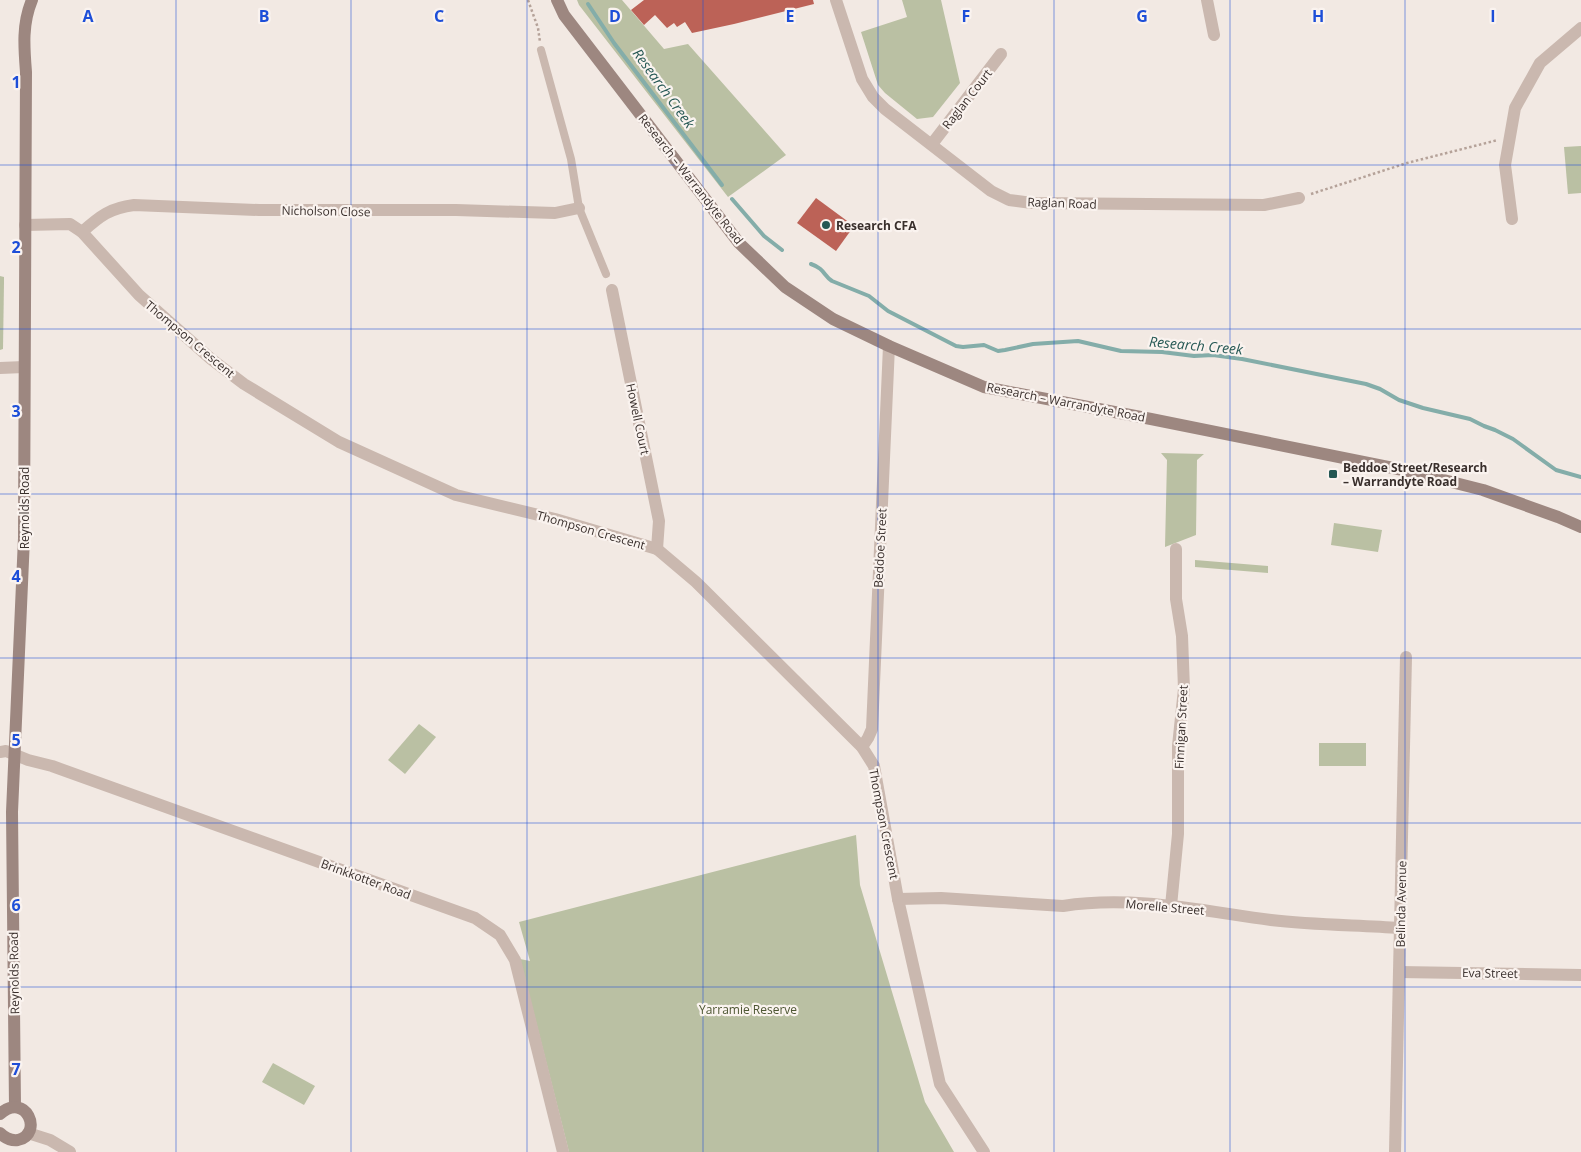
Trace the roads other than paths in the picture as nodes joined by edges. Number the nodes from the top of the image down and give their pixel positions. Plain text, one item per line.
1 (32, 0) edge
2 (557, 0) edge
3 (565, 0) edge
4 (836, 0) edge
5 (1207, 0) edge
6 (569, 20) junction
7 (1581, 28) edge
8 (1214, 35) dead end
9 (541, 50) road end
10 (1001, 54) dead end
11 (932, 144) junction
12 (1299, 198) road end
13 (579, 208) junction
14 (1512, 220) dead end
15 (25, 225) junction
16 (82, 232) junction
17 (606, 274) dead end
18 (612, 290) dead end
19 (889, 346) junction
20 (24, 367) junction
21 (0, 368) edge
22 (1581, 527) edge
23 (657, 549) junction
24 (1176, 549) dead end
25 (1406, 657) dead end
26 (862, 746) junction
27 (0, 752) edge
28 (14, 755) junction
29 (898, 899) junction
30 (1171, 906) junction
31 (1400, 928) junction
32 (1399, 972) junction
33 (1581, 975) edge
34 (15, 1107) junction
35 (0, 1114) edge
36 (0, 1133) edge
37 (28, 1133) junction
38 (13, 1146) edge
39 (70, 1152) edge
40 (563, 1152) edge
41 (984, 1152) edge
42 (1395, 1152) edge

1 - 15 main road, Reynolds Road
2 - 6 main road, Research – Warrandyte Road
3 - 6 main road, Research – Warrandyte Road
4 - 11 street, Raglan Road
5 - 8 street
6 - 19 main road, Research – Warrandyte Road
7 - 14 street
9 - 13 lane
10 - 11 street, Raglan Court
11 - 12 street, Raglan Road
13 - 16 street, Nicholson Close
13 - 17 lane
15 - 16 street, Thompson Crescent
15 - 20 main road, Reynolds Road
16 - 23 street, Thompson Crescent
18 - 23 street, Howell Court
19 - 22 main road, Research – Warrandyte Road
19 - 26 street, Beddoe Street
20 - 21 street
20 - 28 main road, Reynolds Road
23 - 26 street, Thompson Crescent
24 - 30 street, Finnigan Street
25 - 31 street, Belinda Avenue
26 - 29 street, Thompson Crescent
27 - 28 street, Brinkkotter Road
28 - 34 main road, Reynolds Road
28 - 40 street, Brinkkotter Road
29 - 30 street, Morelle Street
29 - 41 street, Thompson Crescent
30 - 31 street, Morelle Street
31 - 32 street, Belinda Avenue
32 - 33 street, Eva Street
32 - 42 street, Belinda Avenue
34 - 35 main road
34 - 37 main road
36 - 38 main road
37 - 38 main road
37 - 39 street

